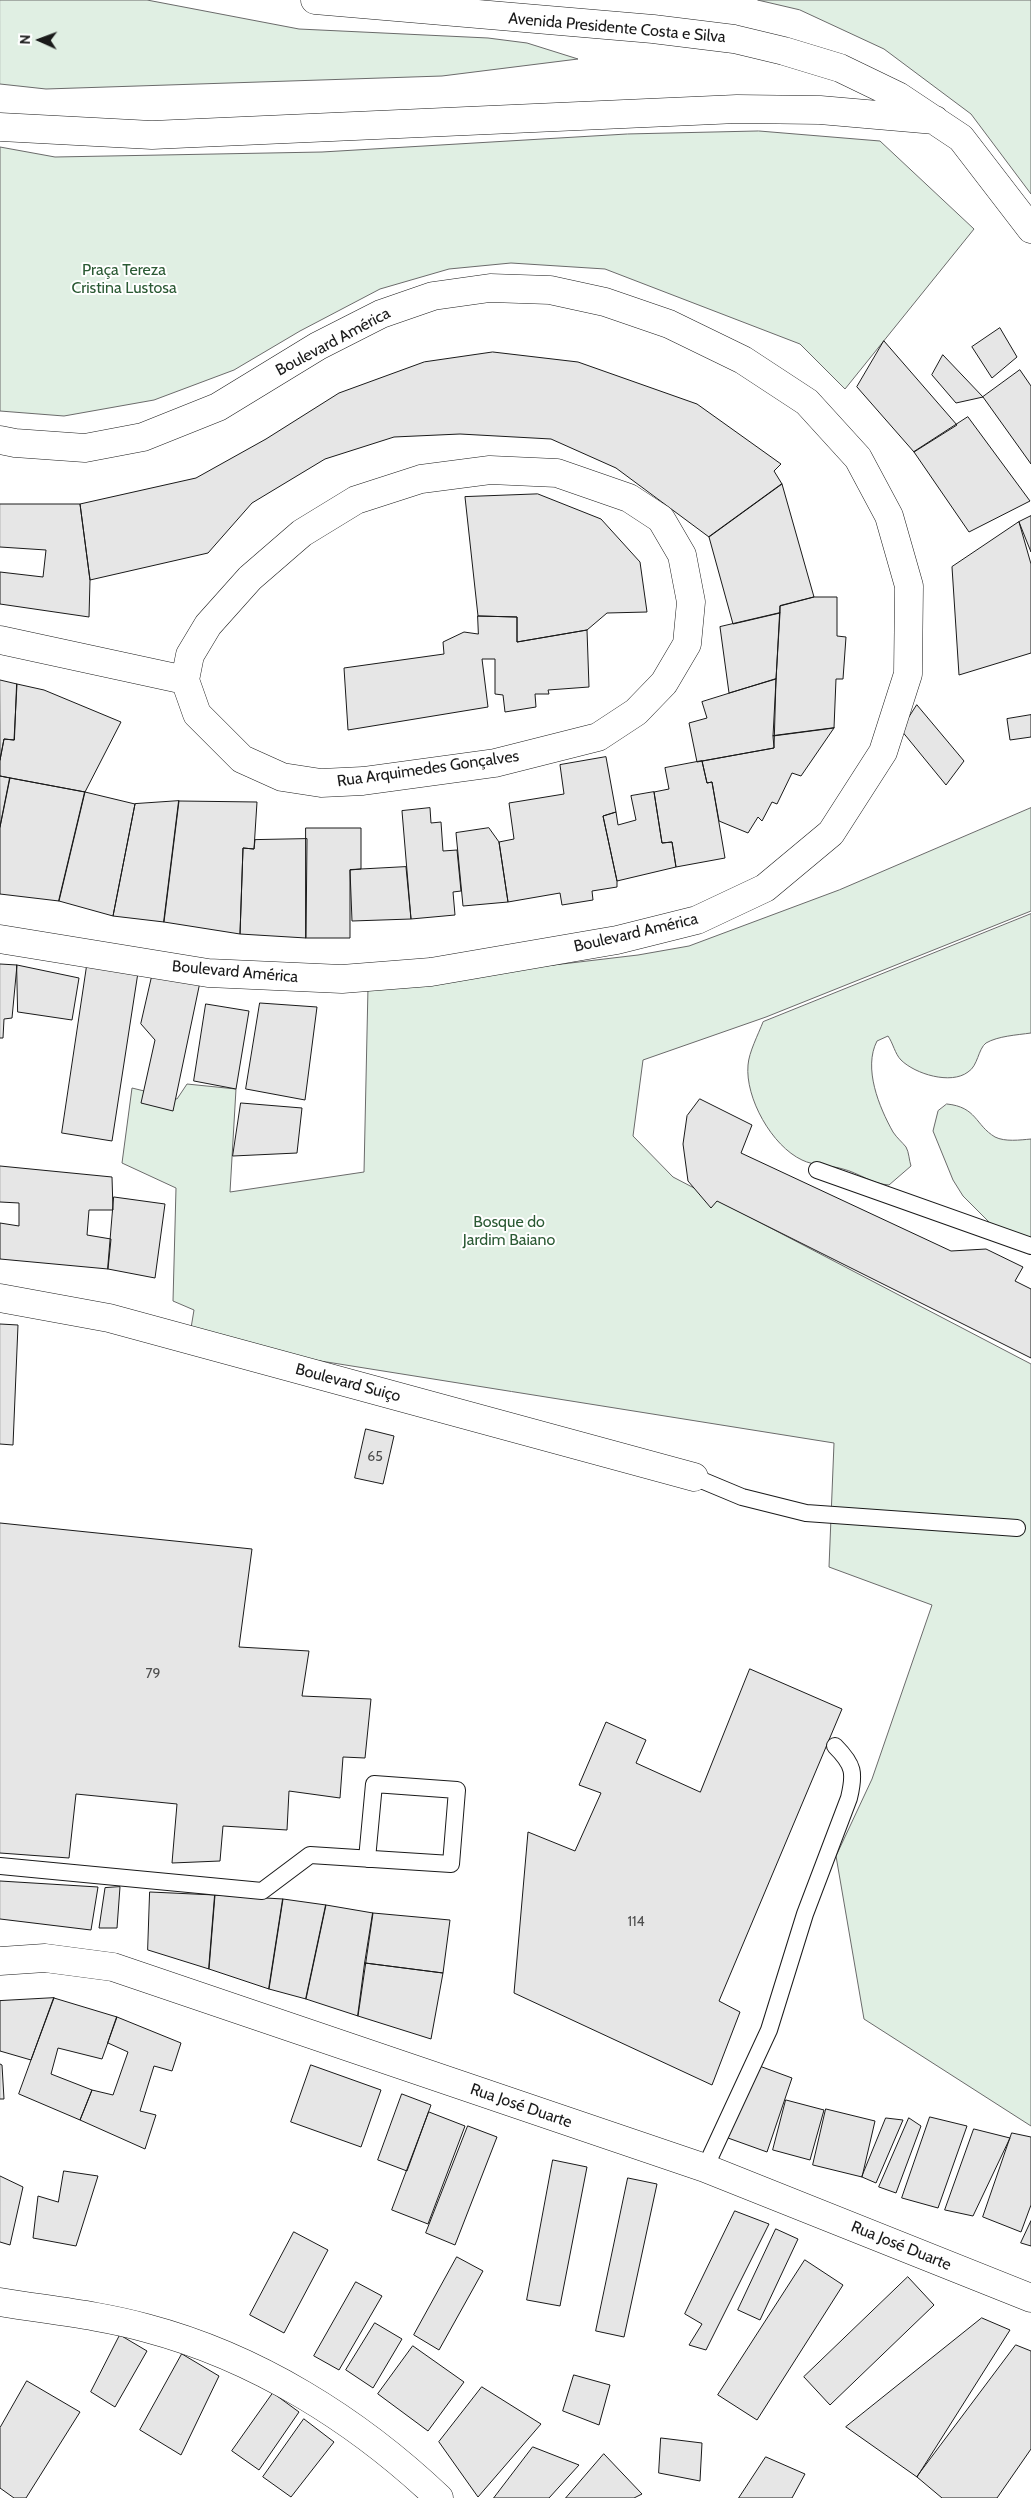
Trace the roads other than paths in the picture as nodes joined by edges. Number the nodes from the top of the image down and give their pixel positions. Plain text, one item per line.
1 (315, 0) edge
2 (936, 120) junction
3 (0, 127) edge
4 (1031, 229) edge
5 (0, 440) edge
6 (0, 640) edge
7 (185, 680) junction
8 (0, 939) edge
9 (817, 1170) dead end
10 (1031, 1246) edge
11 (0, 1298) edge
12 (694, 1477) joint
13 (1017, 1528) dead end
14 (835, 1746) dead end
15 (368, 1859) junction
16 (0, 1866) edge
17 (0, 1961) edge
18 (705, 2168) junction
19 (1031, 2298) edge
20 (0, 2302) edge
21 (439, 2498) edge

1 - 2 street, Avenida Presidente Costa e Silva
2 - 3 street
2 - 4 street, Avenida Presidente Costa e Silva
5 - 8 street, Boulevard América
6 - 7 street
7 - 7 street, Rua Arquimedes Gonçalves
9 - 10 lane
11 - 12 street, Boulevard Suiço
12 - 13 lane
14 - 18 lane
15 - 15 lane
15 - 16 lane
17 - 18 street, Rua José Duarte
18 - 19 street, Rua José Duarte
20 - 21 street

